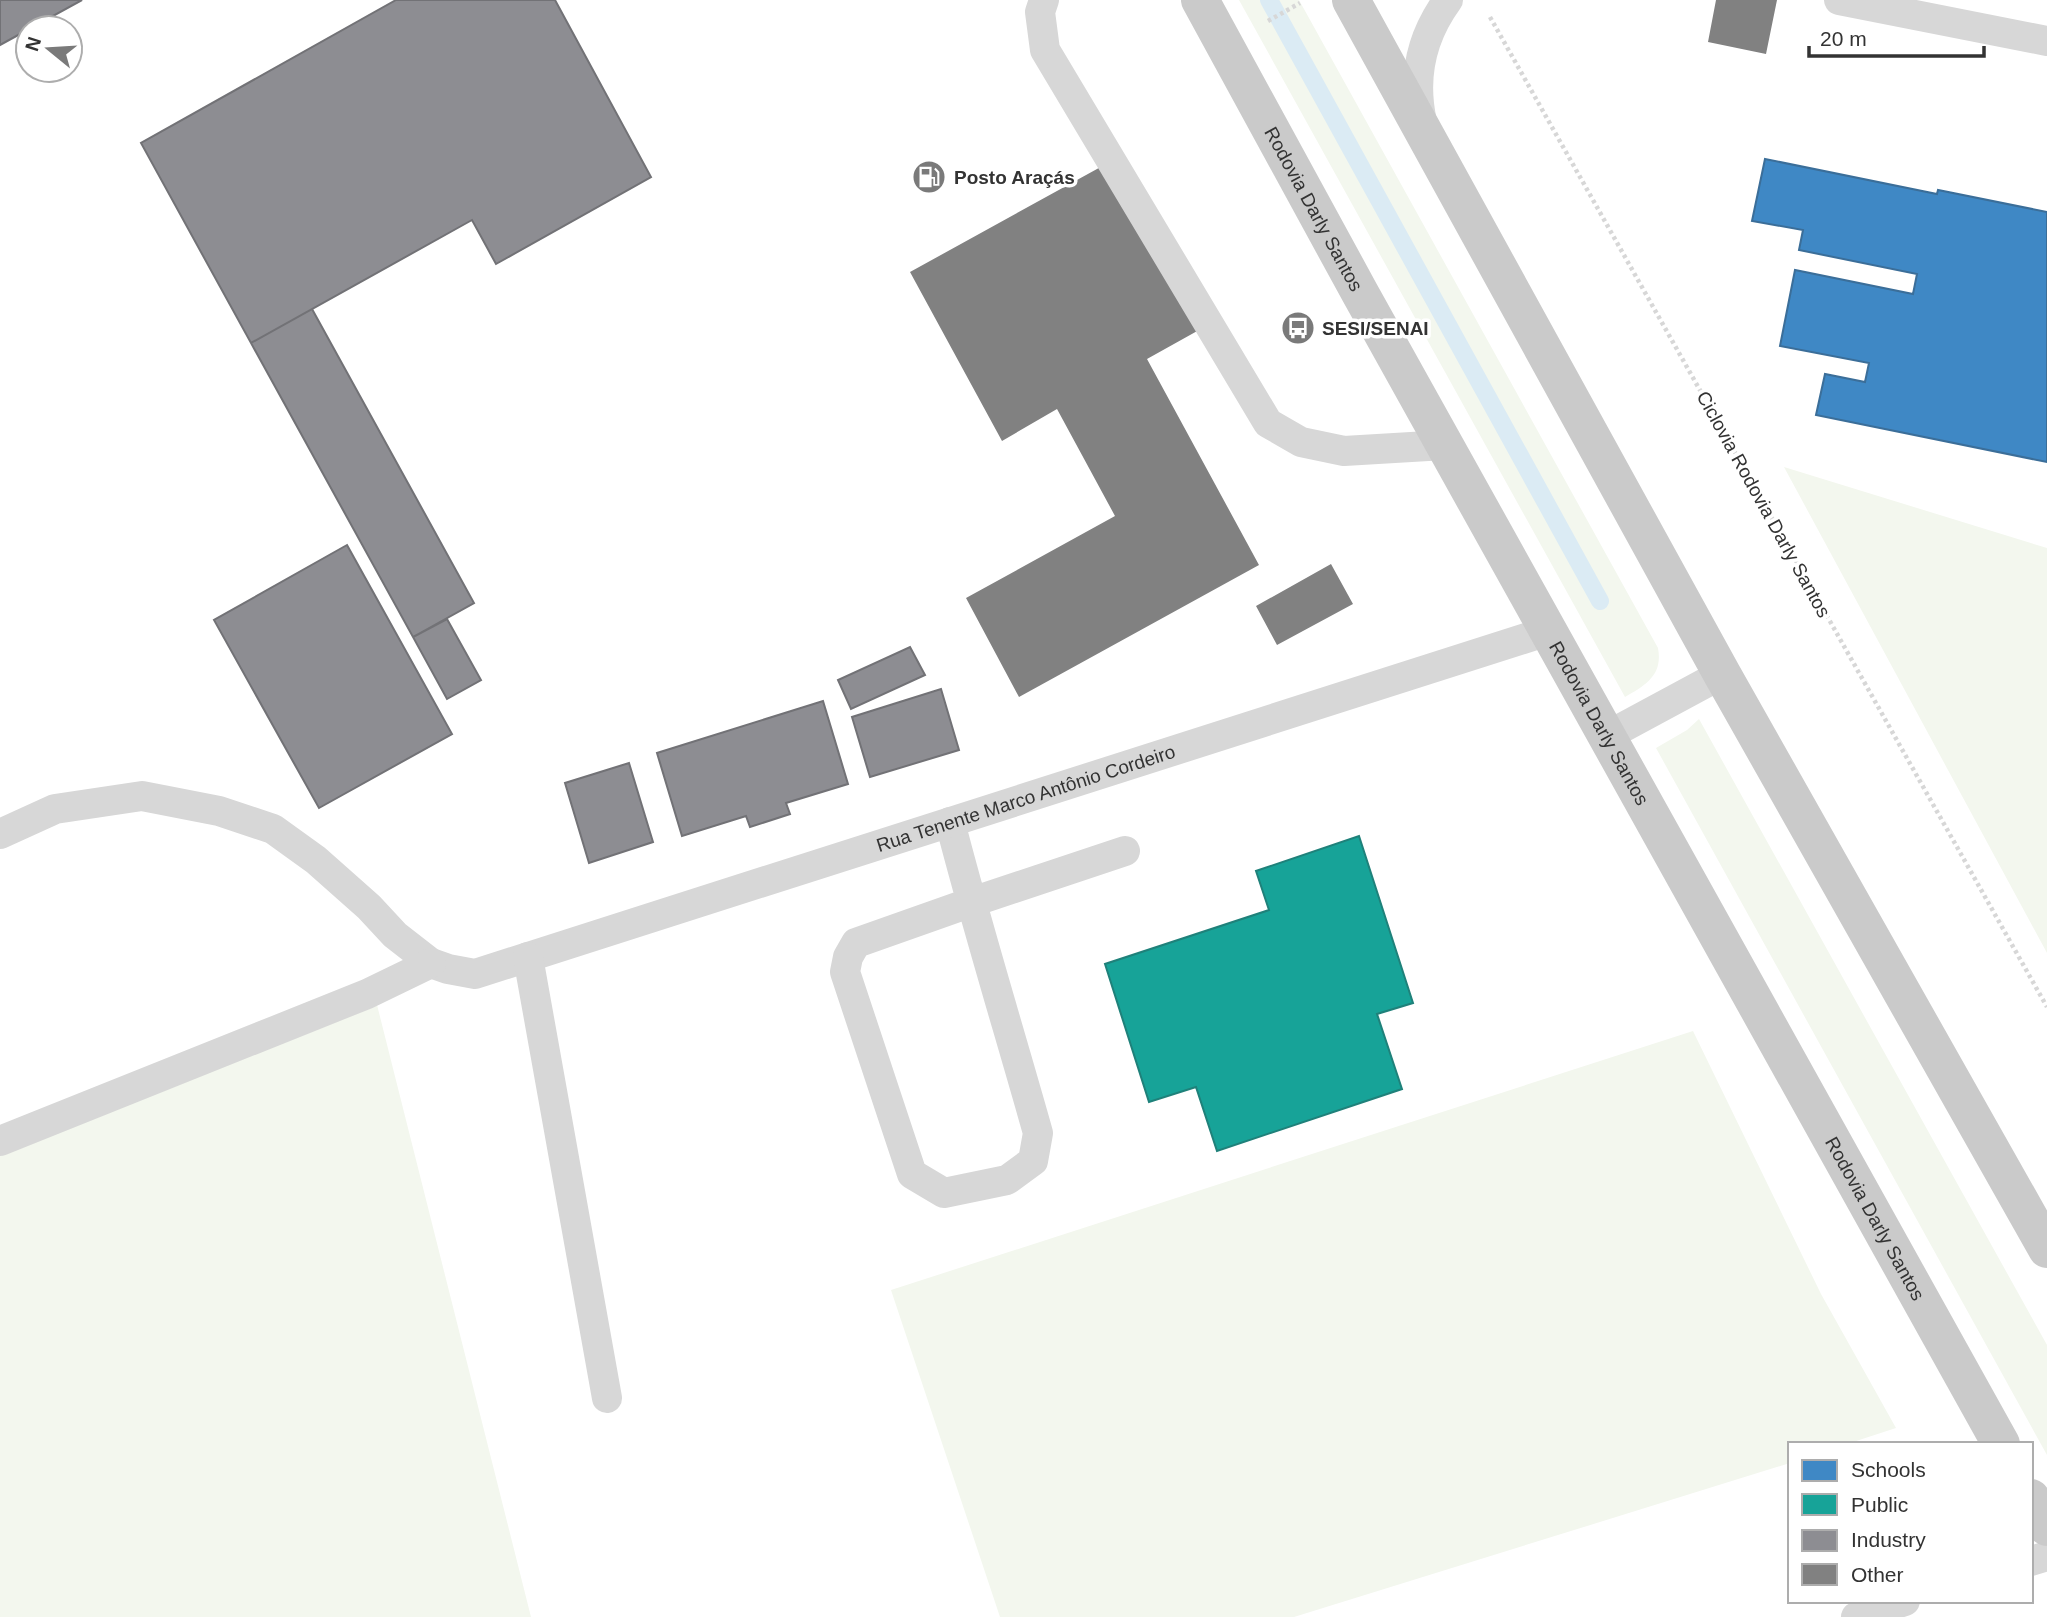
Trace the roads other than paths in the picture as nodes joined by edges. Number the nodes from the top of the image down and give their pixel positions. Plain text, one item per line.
1 (1044, 0) edge
2 (1200, 0) edge
3 (1351, 0) edge
4 (1448, 0) edge
5 (1839, 0) edge
6 (2047, 41) edge
7 (1425, 132) junction
8 (1445, 445) junction
9 (1548, 631) junction
10 (1722, 674) junction
11 (1607, 736) junction
12 (950, 822) junction
13 (0, 834) edge
14 (1125, 851) dead end
15 (972, 902) junction
16 (516, 961) junction
17 (430, 963) junction
18 (0, 1141) edge
19 (2047, 1249) edge
20 (607, 1398) dead end
21 (2000, 1442) edge
22 (2033, 1502) edge
23 (2047, 1527) edge
24 (1899, 1603) edge
25 (1856, 1617) edge

1 - 8 lane
2 - 8 main road, Rodovia Darly Santos
3 - 7 main road
4 - 7 lane
5 - 6 lane
7 - 10 main road
8 - 9 main road, Rodovia Darly Santos
9 - 11 main road, Rodovia Darly Santos
9 - 12 lane, Rua Tenente Marco Antônio Cordeiro
10 - 11 lane
10 - 19 main road
11 - 21 main road, Rodovia Darly Santos
12 - 15 lane
12 - 16 lane, Rua Tenente Marco Antônio Cordeiro
13 - 17 lane
14 - 15 lane
15 - 15 lane
16 - 17 lane, Rua Tenente Marco Antônio Cordeiro
16 - 20 lane
17 - 18 lane
22 - 23 main road
24 - 25 lane

